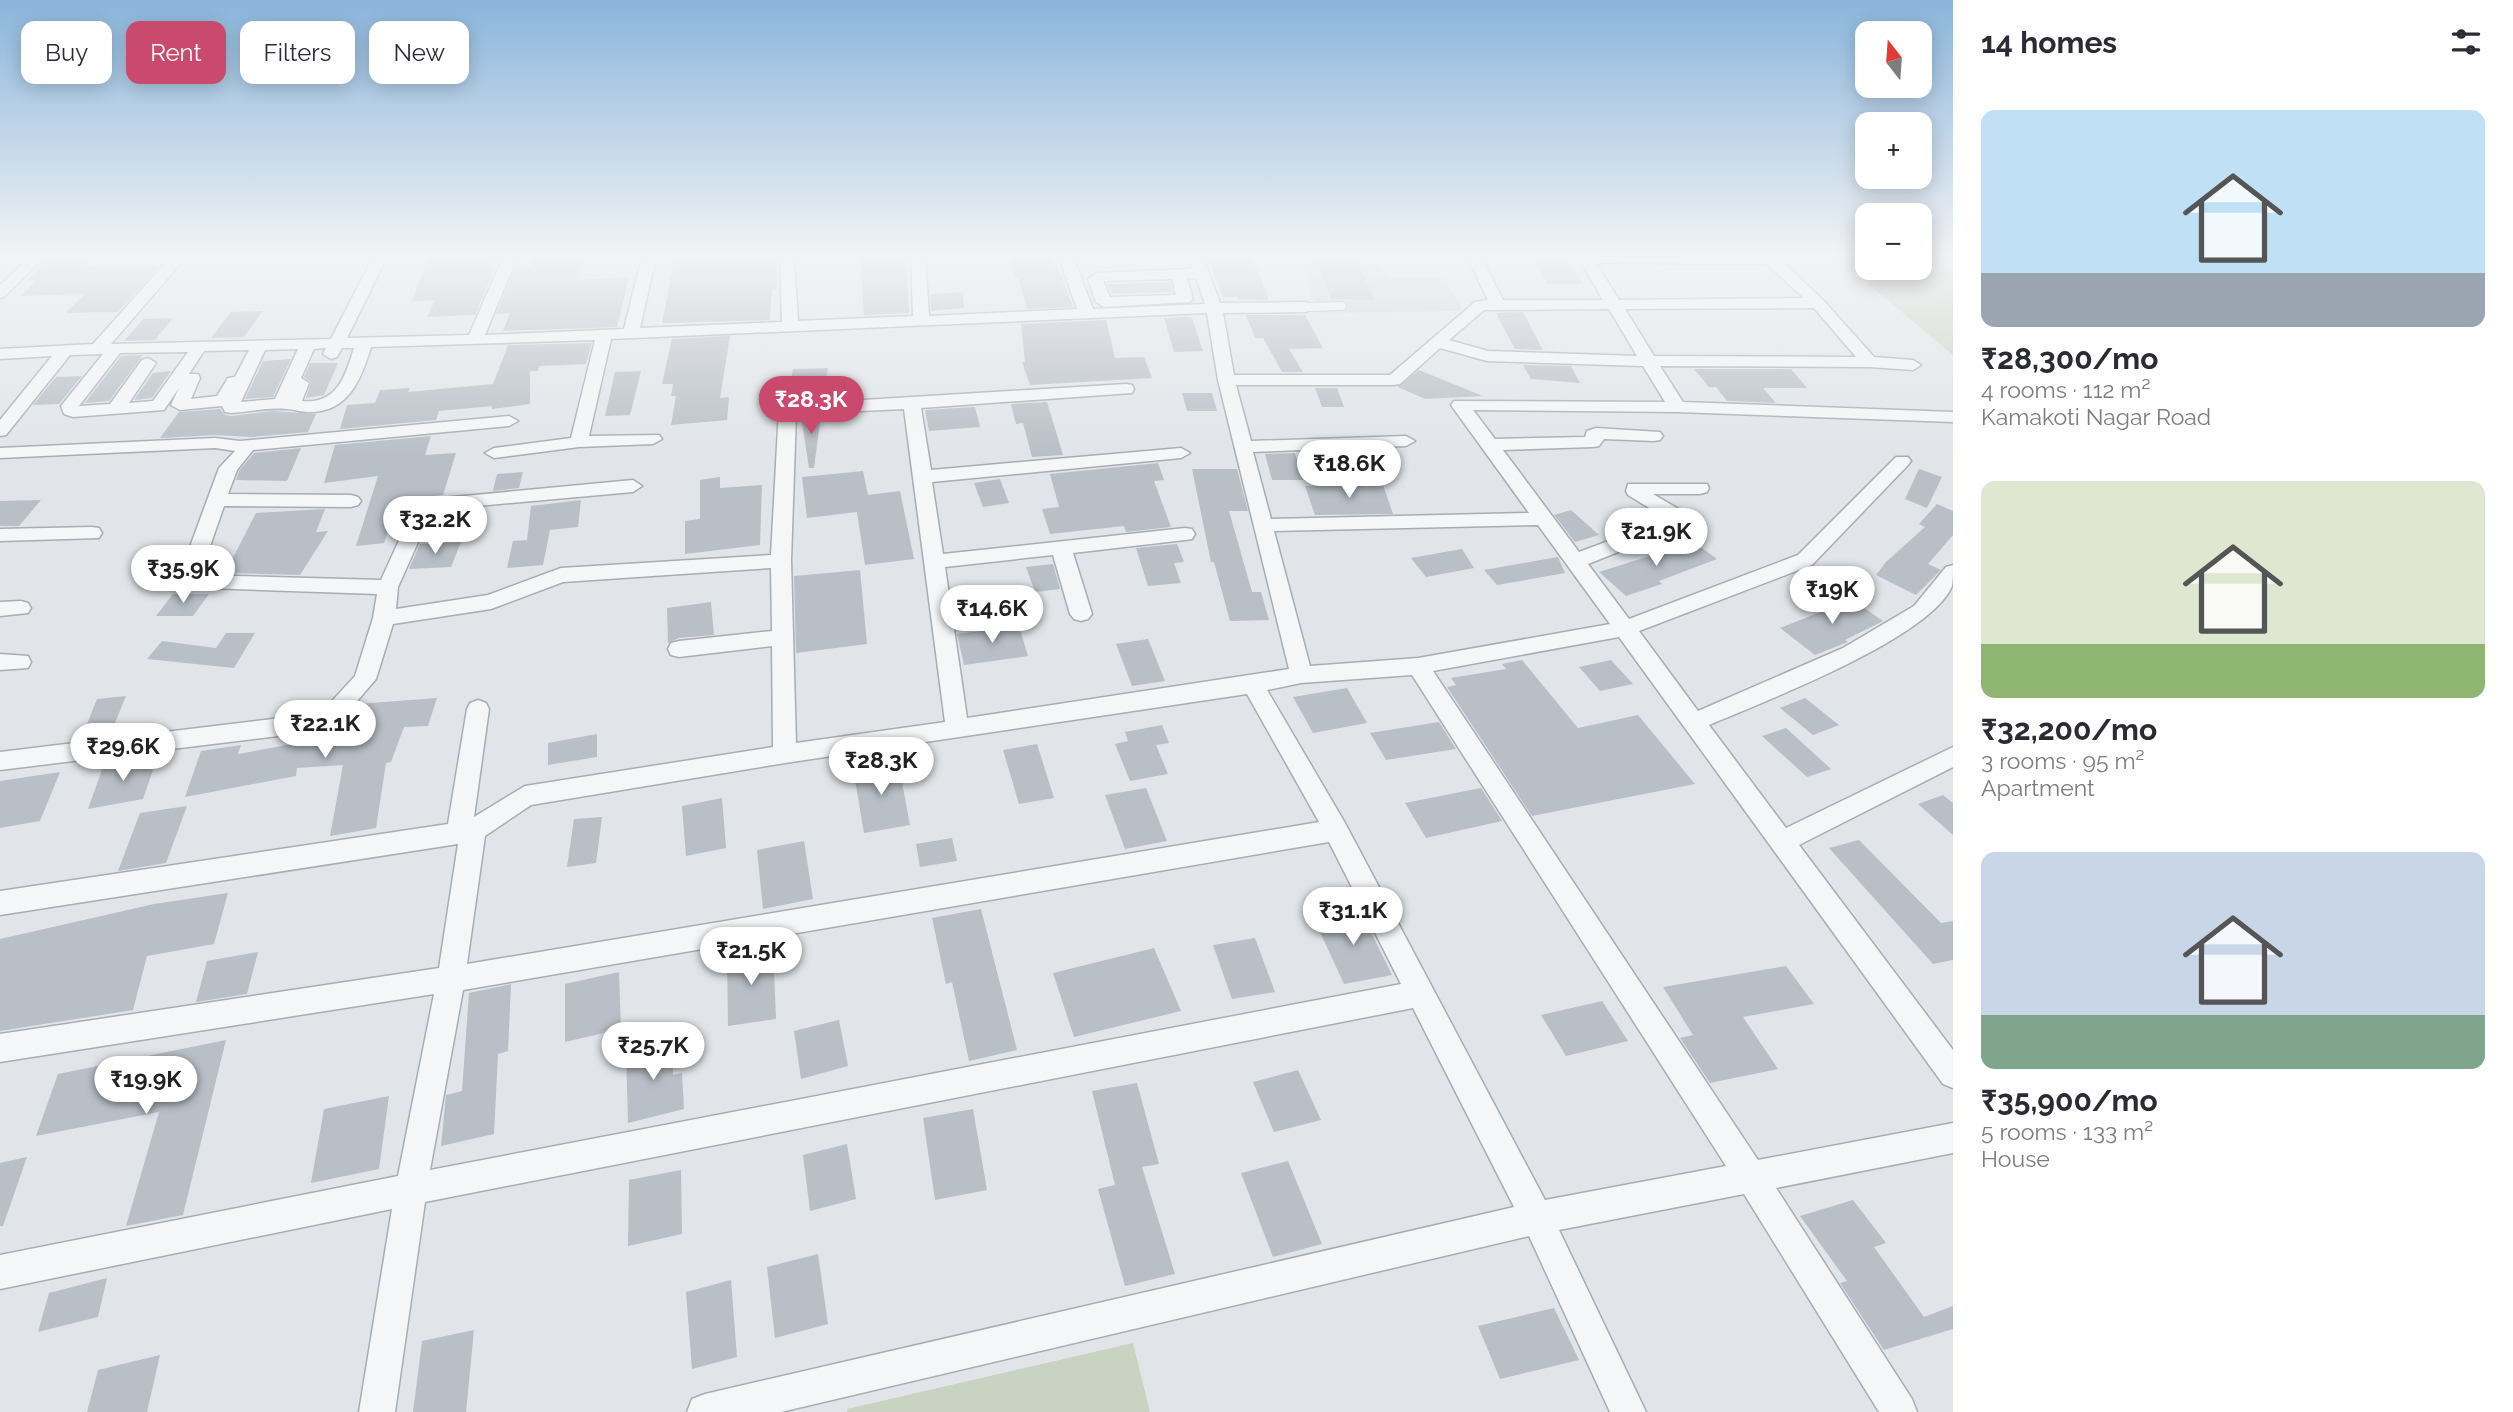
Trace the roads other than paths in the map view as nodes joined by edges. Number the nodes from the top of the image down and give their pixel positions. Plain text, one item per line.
1 (129, 323) edge
2 (348, 323) edge
3 (482, 323) edge
4 (633, 323) edge
5 (790, 323) edge
6 (872, 323) edge
7 (1216, 323) edge
8 (1459, 323) edge
9 (1626, 323) edge
10 (1835, 323) edge
11 (790, 326) junction
12 (631, 333) junction
13 (604, 334) junction
14 (475, 340) junction
15 (1437, 342) junction
16 (255, 346) junction
17 (336, 349) junction
18 (66, 351) junction
19 (199, 352) junction
20 (0, 354) edge
21 (106, 354) junction
22 (1648, 361) junction
23 (1869, 362) junction
24 (148, 363) junction
25 (1913, 365) dead end
26 (1226, 380) junction
27 (1126, 388) dead end
28 (912, 403) junction
29 (1677, 407) junction
30 (115, 410) junction
31 (1953, 417) edge
32 (509, 421) dead end
33 (0, 431) edge
34 (1654, 436) dead end
35 (653, 439) dead end
36 (1406, 440) dead end
37 (579, 442) junction
38 (1488, 445) junction
39 (240, 446) junction
40 (1244, 447) junction
41 (0, 453) edge
42 (494, 453) dead end
43 (1181, 453) dead end
44 (1902, 461) dead end
45 (922, 477) junction
46 (633, 486) dead end
47 (1700, 488) dead end
48 (216, 500) junction
49 (351, 501) dead end
50 (1541, 519) junction
51 (1263, 525) junction
52 (92, 533) dead end
53 (1185, 534) dead end
54 (0, 535) edge
55 (1061, 548) junction
56 (781, 561) junction
57 (934, 562) junction
58 (1574, 562) junction
59 (1953, 572) edge
60 (388, 587) junction
61 (1081, 614) dead end
62 (384, 618) junction
63 (1623, 629) junction
64 (783, 637) junction
65 (679, 649) dead end
66 (1418, 666) junction
67 (1301, 675) junction
68 (1253, 685) junction
69 (478, 709) dead end
70 (1692, 723) junction
71 (957, 729) junction
72 (785, 754) junction
73 (1953, 756) edge
74 (0, 761) edge
75 (1336, 830) junction
76 (466, 832) junction
77 (1781, 842) junction
78 (0, 903) edge
79 (451, 979) junction
80 (1421, 993) junction
81 (0, 1048) edge
82 (1953, 1074) edge
83 (1953, 1139) edge
84 (1751, 1177) junction
85 (411, 1189) junction
86 (1537, 1218) junction
87 (0, 1272) edge
88 (377, 1412) edge
89 (705, 1412) edge
90 (1628, 1412) edge
91 (1899, 1412) edge

1 - 21 street
2 - 17 street
3 - 14 street
4 - 12 street
5 - 11 street
6 - 11 street
7 - 26 street
8 - 15 street
9 - 22 street
10 - 23 street
11 - 12 street
12 - 13 street
13 - 14 street
13 - 37 street
14 - 17 street
15 - 22 street
15 - 26 street
16 - 17 street
16 - 17 street
16 - 19 street
16 - 19 street
18 - 20 street
18 - 21 street
18 - 33 street
19 - 21 street
19 - 24 street
19 - 30 street
21 - 24 street
21 - 30 street
22 - 23 street
22 - 29 street
23 - 25 street
24 - 30 street
26 - 40 street
27 - 28 street
28 - 45 street
28 - 56 street
29 - 31 street
29 - 38 street
32 - 39 street
34 - 38 street
35 - 37 street
36 - 40 street
37 - 42 street
38 - 50 street
39 - 41 street
39 - 48 street
40 - 51 street
43 - 45 street
44 - 63 street
45 - 57 street
46 - 60 street
47 - 58 street
48 - 49 street
48 - 60 street
50 - 51 street
50 - 58 street
51 - 67 street
52 - 54 street
53 - 55 street
55 - 57 street
55 - 61 street
56 - 62 street
56 - 64 street
57 - 71 street
58 - 63 street
59 - 70 street
60 - 62 street
62 - 74 street
63 - 66 street
63 - 70 street
64 - 65 street
64 - 72 street
66 - 67 street
66 - 84 street
67 - 68 street
68 - 71 street
68 - 75 street
69 - 76 street
70 - 77 street
71 - 72 street
72 - 76 street
73 - 77 street
75 - 79 street
75 - 80 street
76 - 78 street
76 - 79 street
77 - 82 street
79 - 81 street
79 - 85 street
80 - 85 street
80 - 86 street
83 - 84 street
84 - 86 street
84 - 91 street
85 - 87 street
85 - 88 street
86 - 89 street
86 - 90 street

